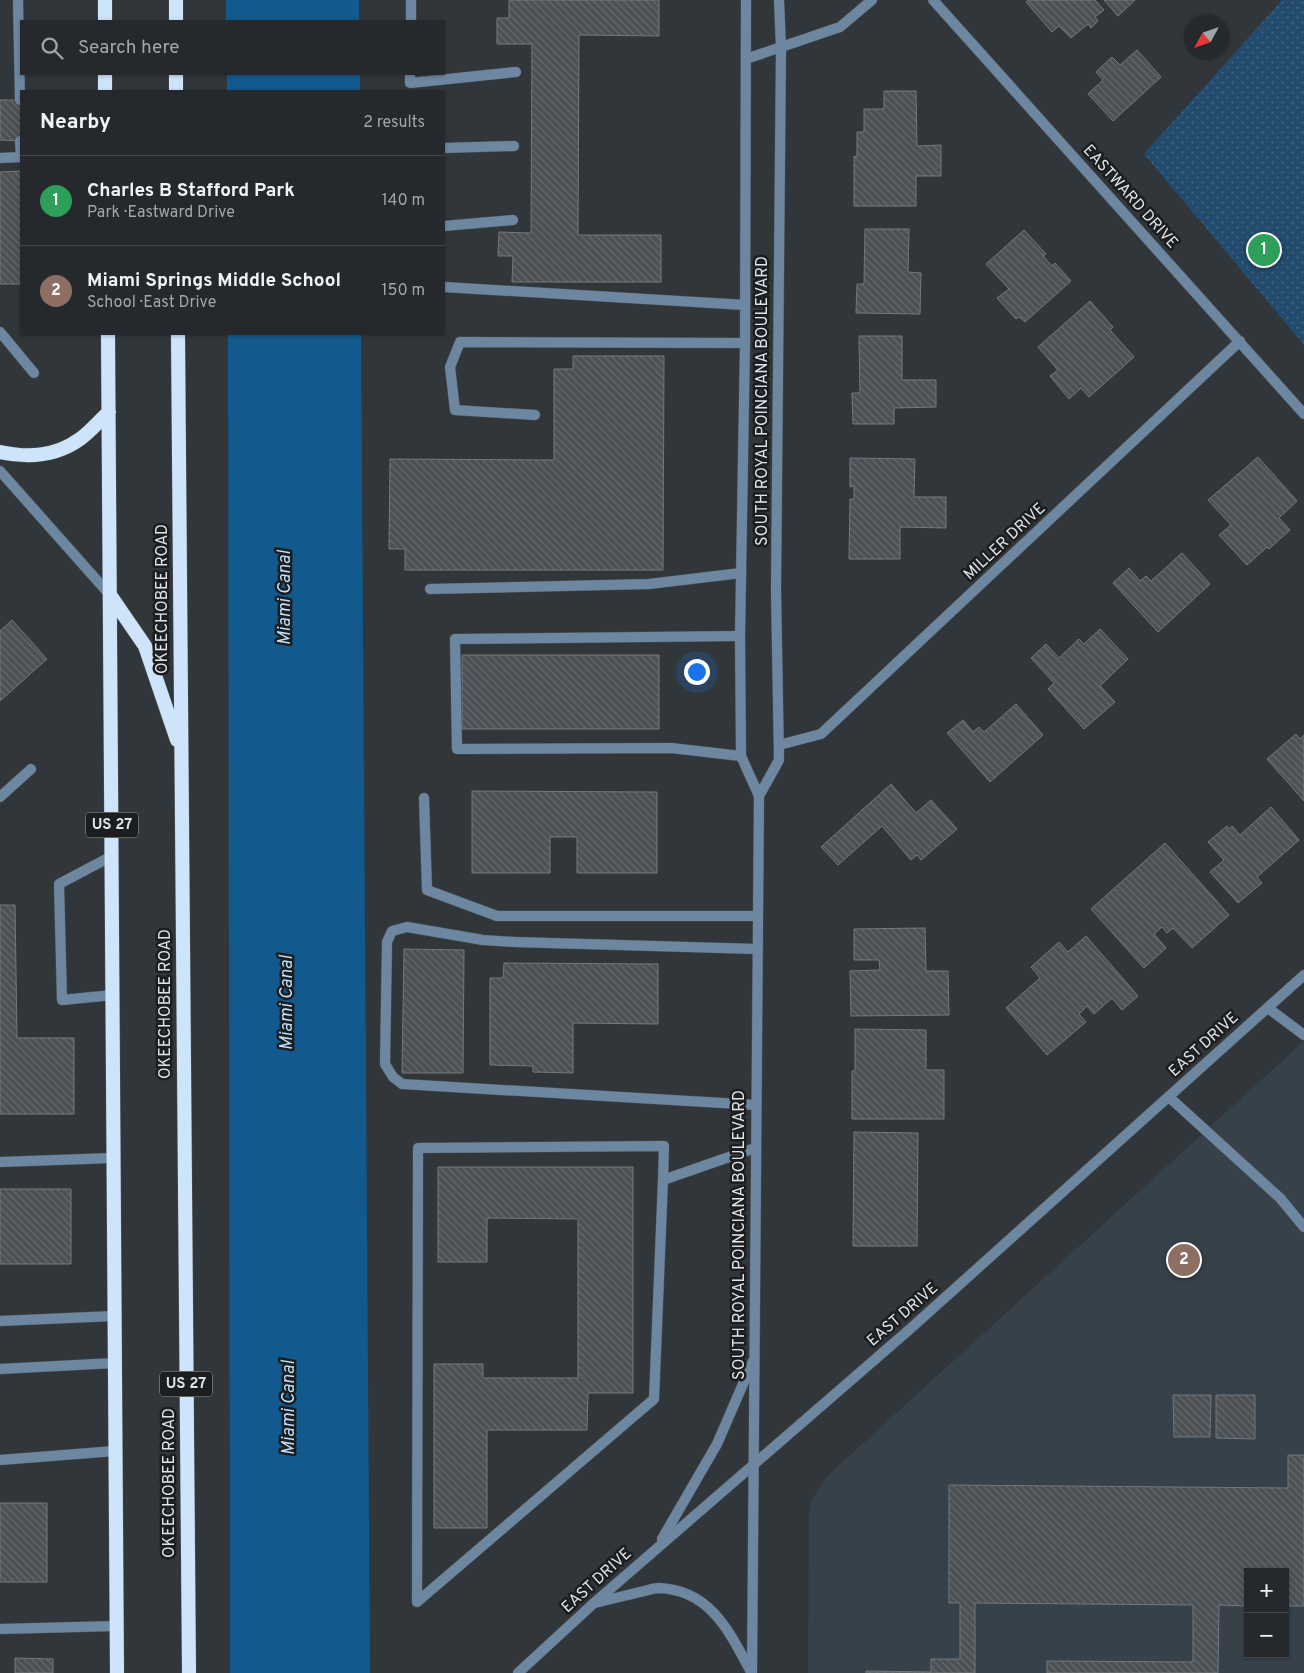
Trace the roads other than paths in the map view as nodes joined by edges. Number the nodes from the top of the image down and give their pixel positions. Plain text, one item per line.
1 (18, 0) edge
2 (104, 0) edge
3 (176, 0) edge
4 (411, 0) edge
5 (746, 0) edge
6 (780, 0) edge
7 (872, 0) edge
8 (933, 0) edge
9 (105, 20) edge
10 (176, 20) edge
11 (411, 20) edge
12 (781, 48) junction
13 (746, 60) junction
14 (516, 72) dead end
15 (105, 75) edge
16 (176, 75) edge
17 (410, 83) edge
18 (106, 90) edge
19 (176, 90) edge
20 (20, 100) dead end
21 (514, 146) dead end
22 (445, 148) edge
23 (20, 157) edge
24 (0, 158) edge
25 (513, 220) dead end
26 (445, 226) edge
27 (445, 287) edge
28 (745, 305) junction
29 (0, 332) edge
30 (108, 335) edge
31 (178, 335) edge
32 (1240, 341) junction
33 (746, 344) junction
34 (34, 373) dead end
35 (109, 412) junction
36 (535, 414) dead end
37 (1304, 414) edge
38 (0, 452) edge
39 (0, 471) edge
40 (741, 572) junction
41 (430, 589) dead end
42 (110, 595) junction
43 (740, 636) junction
44 (779, 745) junction
45 (182, 752) junction
46 (741, 756) junction
47 (32, 769) dead end
48 (759, 796) junction
49 (0, 797) edge
50 (424, 798) dead end
51 (112, 856) junction
52 (757, 916) junction
53 (757, 949) junction
54 (1304, 975) edge
55 (113, 995) junction
56 (1268, 1008) junction
57 (1304, 1035) edge
58 (1169, 1097) junction
59 (756, 1105) junction
60 (755, 1148) junction
61 (114, 1158) junction
62 (0, 1162) edge
63 (663, 1180) junction
64 (1304, 1227) edge
65 (114, 1316) junction
66 (0, 1321) edge
67 (756, 1356) junction
68 (115, 1363) junction
69 (0, 1369) edge
70 (115, 1451) junction
71 (0, 1460) edge
72 (753, 1465) junction
73 (658, 1547) junction
74 (594, 1603) junction
75 (116, 1626) junction
76 (0, 1629) edge
77 (117, 1673) edge
78 (188, 1673) edge
79 (518, 1673) edge
80 (752, 1673) edge

1 - 20 street
2 - 9 highway
3 - 10 highway
4 - 11 street
5 - 13 street, SOUTH ROYAL POINCIANA BOULEVARD
6 - 12 street, SOUTH ROYAL POINCIANA BOULEVARD
7 - 12 street
8 - 32 street, EASTWARD DRIVE
12 - 13 street
12 - 44 street, SOUTH ROYAL POINCIANA BOULEVARD
13 - 28 street, SOUTH ROYAL POINCIANA BOULEVARD
14 - 17 street
15 - 18 highway
16 - 19 highway
21 - 22 street
23 - 24 street
25 - 26 street
27 - 28 street
28 - 33 street, SOUTH ROYAL POINCIANA BOULEVARD
29 - 34 street
30 - 35 highway, US 27
31 - 45 highway, OKEECHOBEE ROAD / US 27
32 - 37 street, EASTWARD DRIVE
32 - 44 street, MILLER DRIVE
33 - 36 street
33 - 40 street, SOUTH ROYAL POINCIANA BOULEVARD
35 - 38 highway
35 - 42 highway, US 27
39 - 42 street
40 - 41 street
40 - 43 street, SOUTH ROYAL POINCIANA BOULEVARD
42 - 45 highway
42 - 51 highway, US 27
43 - 46 street, SOUTH ROYAL POINCIANA BOULEVARD
43 - 46 street
44 - 48 street, SOUTH ROYAL POINCIANA BOULEVARD
45 - 78 highway, OKEECHOBEE ROAD / US 27
46 - 48 street, SOUTH ROYAL POINCIANA BOULEVARD
47 - 49 street
48 - 52 street, SOUTH ROYAL POINCIANA BOULEVARD
50 - 52 street
51 - 55 highway, US 27
51 - 55 street
52 - 53 street, SOUTH ROYAL POINCIANA BOULEVARD
53 - 59 street, SOUTH ROYAL POINCIANA BOULEVARD
53 - 59 street
54 - 56 street, EAST DRIVE
55 - 61 highway, US 27
56 - 57 street
56 - 58 street, EAST DRIVE
58 - 64 street
58 - 72 street, EAST DRIVE
59 - 60 street, SOUTH ROYAL POINCIANA BOULEVARD
60 - 63 street
60 - 67 street, SOUTH ROYAL POINCIANA BOULEVARD
61 - 62 street
61 - 65 highway, US 27
63 - 63 street
65 - 66 street
65 - 68 highway, US 27
67 - 72 street, SOUTH ROYAL POINCIANA BOULEVARD
67 - 73 street
68 - 69 street
68 - 70 highway, US 27
70 - 71 street
70 - 75 highway, US 27
72 - 73 street, EAST DRIVE
72 - 80 street, SOUTH ROYAL POINCIANA BOULEVARD
73 - 74 street, EAST DRIVE
74 - 79 street, EAST DRIVE
74 - 80 street
75 - 76 street
75 - 77 highway, US 27

